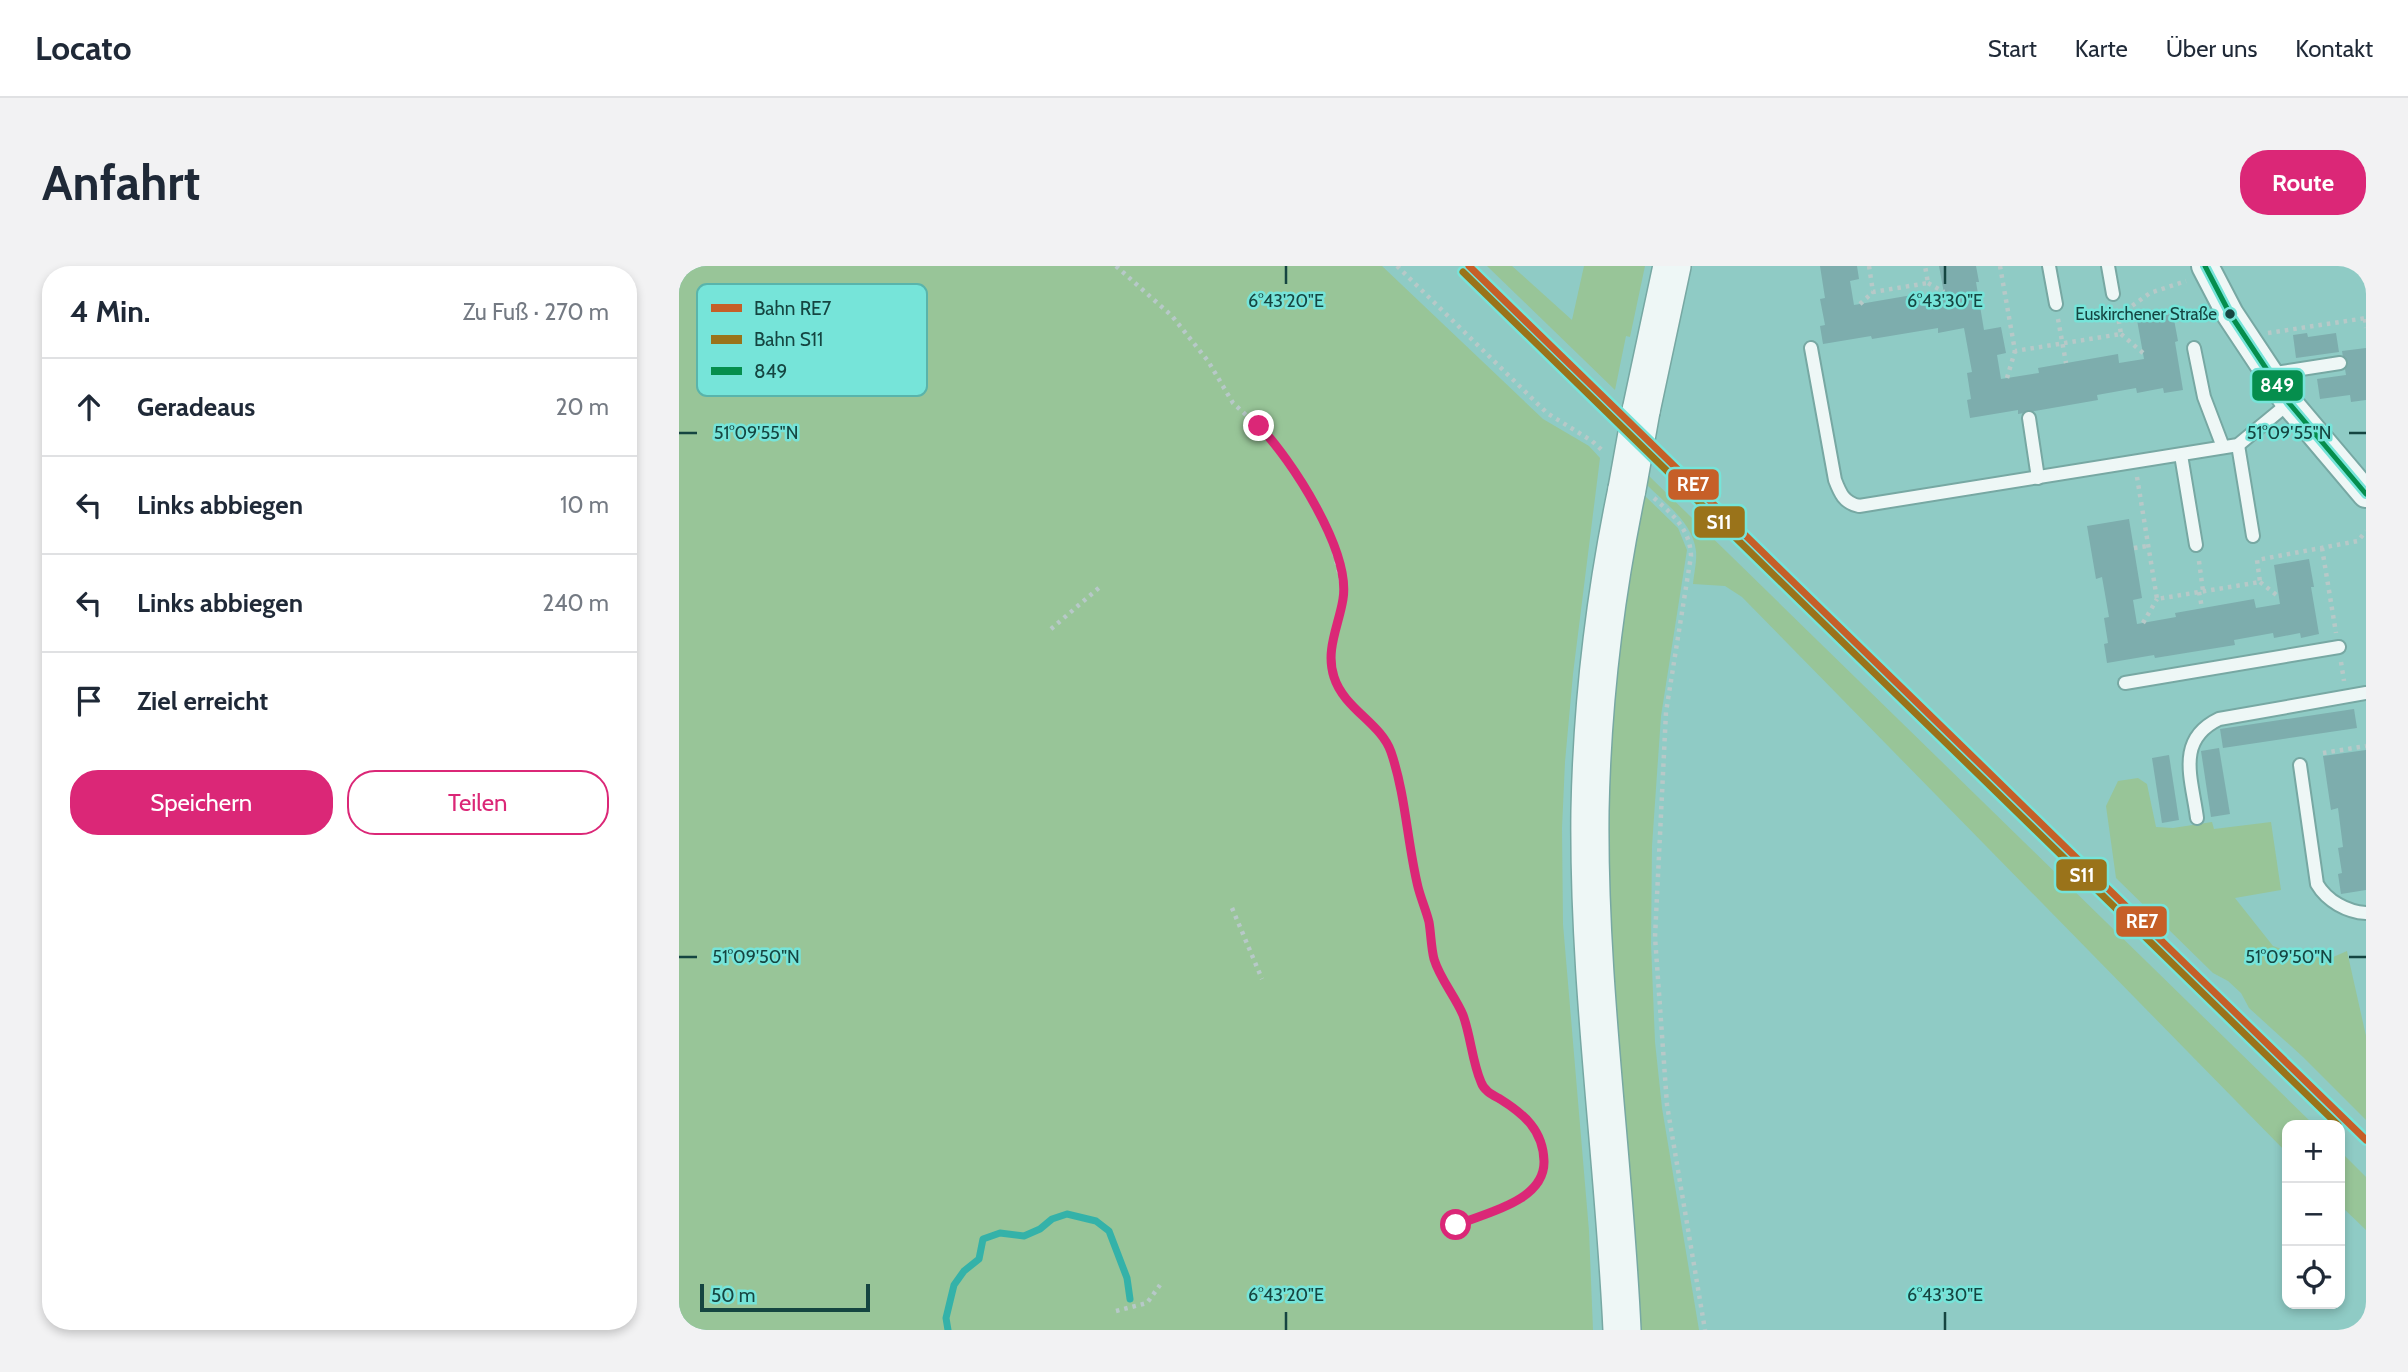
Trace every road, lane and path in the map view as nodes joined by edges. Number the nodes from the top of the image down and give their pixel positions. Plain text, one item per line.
1 (1116, 266) edge
2 (1397, 266) edge
3 (1672, 266) edge
4 (1869, 266) edge
5 (1925, 266) edge
6 (2000, 266) edge
7 (2049, 266) edge
8 (2108, 266) edge
9 (2196, 273) edge
10 (1928, 283) junction
11 (1873, 292) junction
12 (1944, 292) dead end
13 (2113, 294) dead end
14 (1860, 304) dead end
15 (2056, 304) joint
16 (2365, 318) edge
17 (2366, 328) edge
18 (2121, 334) junction
19 (2246, 342) junction
20 (2063, 344) junction
21 (1811, 348) dead end
22 (2194, 348) dead end
23 (2015, 351) junction
24 (2143, 353) dead end
25 (2066, 363) dead end
26 (2340, 363) dead end
27 (2268, 374) junction
28 (2007, 378) dead end
29 (2289, 404) junction
30 (2029, 418) dead end
31 (2238, 445) junction
32 (2223, 447) junction
33 (2181, 455) junction
34 (2134, 462) junction
35 (2038, 478) junction
36 (1630, 481) junction
37 (2366, 494) edge
38 (2366, 531) edge
39 (2253, 536) dead end
40 (2196, 545) joint
41 (2148, 546) junction
42 (2134, 548) dead end
43 (2322, 548) junction
44 (2260, 582) junction
45 (1101, 586) dead end
46 (2201, 592) junction
47 (2279, 597) dead end
48 (2157, 598) junction
49 (2202, 608) dead end
50 (2143, 623) dead end
51 (1051, 629) dead end
52 (2339, 647) junction
53 (2125, 684) dead end
54 (2366, 693) edge
55 (2347, 696) junction
56 (2366, 747) edge
57 (2323, 752) dead end
58 (2300, 765) dead end
59 (2197, 818) dead end
60 (1232, 908) dead end
61 (2366, 913) edge
62 (1262, 979) dead end
63 (1456, 1225) dead end
64 (1160, 1285) dead end
65 (1116, 1311) dead end
66 (1622, 1330) edge
67 (1705, 1330) edge

1 - 63 path
2 - 36 path
3 - 36 main road, bridge
4 - 11 path
5 - 10 path
6 - 23 path
7 - 15 lane
8 - 13 lane
9 - 18 path
9 - 19 street
10 - 11 path
10 - 12 path
11 - 14 path
15 - 20 path
16 - 17 path
16 - 19 path
18 - 20 path
18 - 24 path
19 - 27 street
20 - 23 path
20 - 25 path
21 - 35 lane
22 - 32 lane
23 - 28 path
26 - 27 lane
27 - 29 street
29 - 31 lane
29 - 37 street
30 - 35 lane
31 - 32 lane
31 - 39 lane
32 - 33 lane
33 - 34 lane
33 - 40 lane
34 - 35 lane
34 - 41 path
36 - 66 main road
36 - 67 path
38 - 43 path
40 - 46 path
41 - 42 path
41 - 48 path
43 - 44 path
43 - 52 path
44 - 46 path
44 - 47 path
45 - 51 path
46 - 48 path
46 - 49 path
48 - 50 path
52 - 53 lane
52 - 55 path
54 - 55 lane
55 - 59 lane
56 - 57 path
58 - 61 lane
60 - 62 path
64 - 65 path

